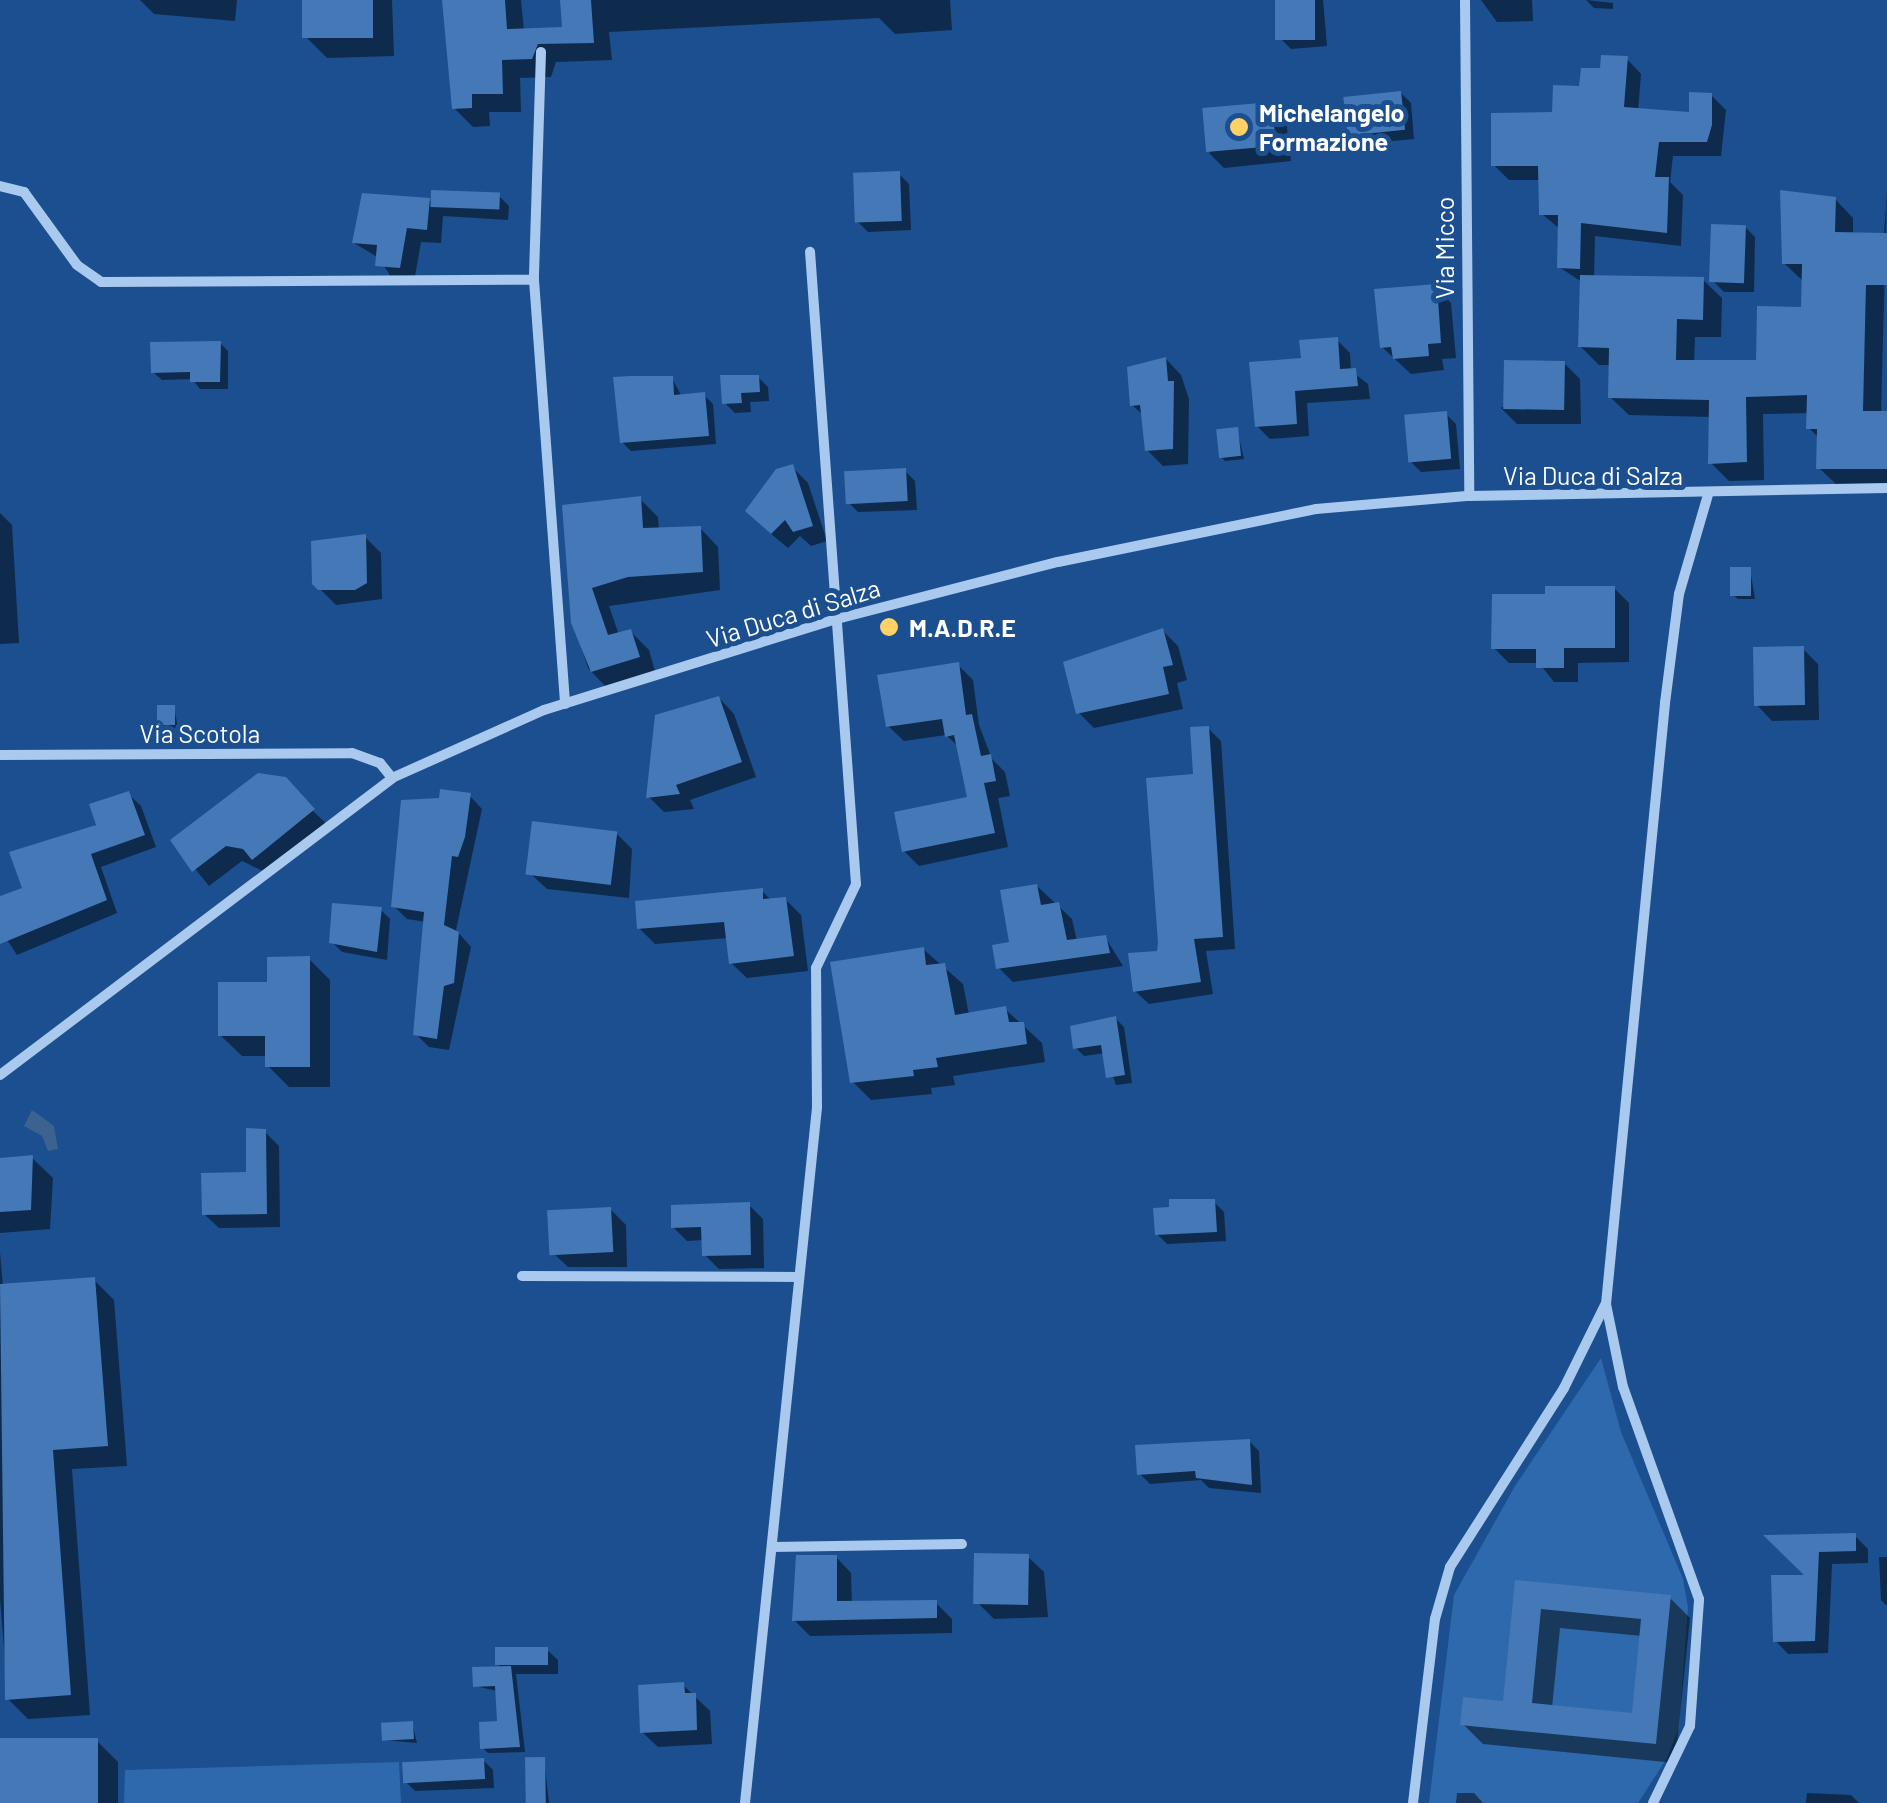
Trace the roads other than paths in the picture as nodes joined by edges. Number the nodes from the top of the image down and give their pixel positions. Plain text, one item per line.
1 (1466, 0) edge
2 (542, 52) dead end
3 (0, 186) edge
4 (810, 252) dead end
5 (534, 280) junction
6 (1887, 488) edge
7 (1708, 494) junction
8 (1469, 496) junction
9 (837, 619) junction
10 (565, 704) junction
11 (0, 755) edge
12 (392, 778) junction
13 (0, 1075) edge
14 (522, 1276) dead end
15 (800, 1276) junction
16 (1606, 1304) junction
17 (962, 1544) dead end
18 (772, 1548) junction
19 (745, 1803) edge
20 (1413, 1803) edge
21 (1653, 1803) edge

1 - 8 street, Via Micco
2 - 5 street
3 - 5 street
4 - 9 street
5 - 10 street
6 - 7 street, Via Duca di Salza
7 - 8 street, Via Duca di Salza
7 - 16 street
8 - 9 street, Via Duca di Salza
9 - 10 street, Via Duca di Salza
9 - 15 street
10 - 12 street, Via Duca di Salza
11 - 12 street, Via Scotola
12 - 13 street, Via Duca di Salza
14 - 15 street
15 - 18 street
16 - 20 street
16 - 21 street
17 - 18 street
18 - 19 street

